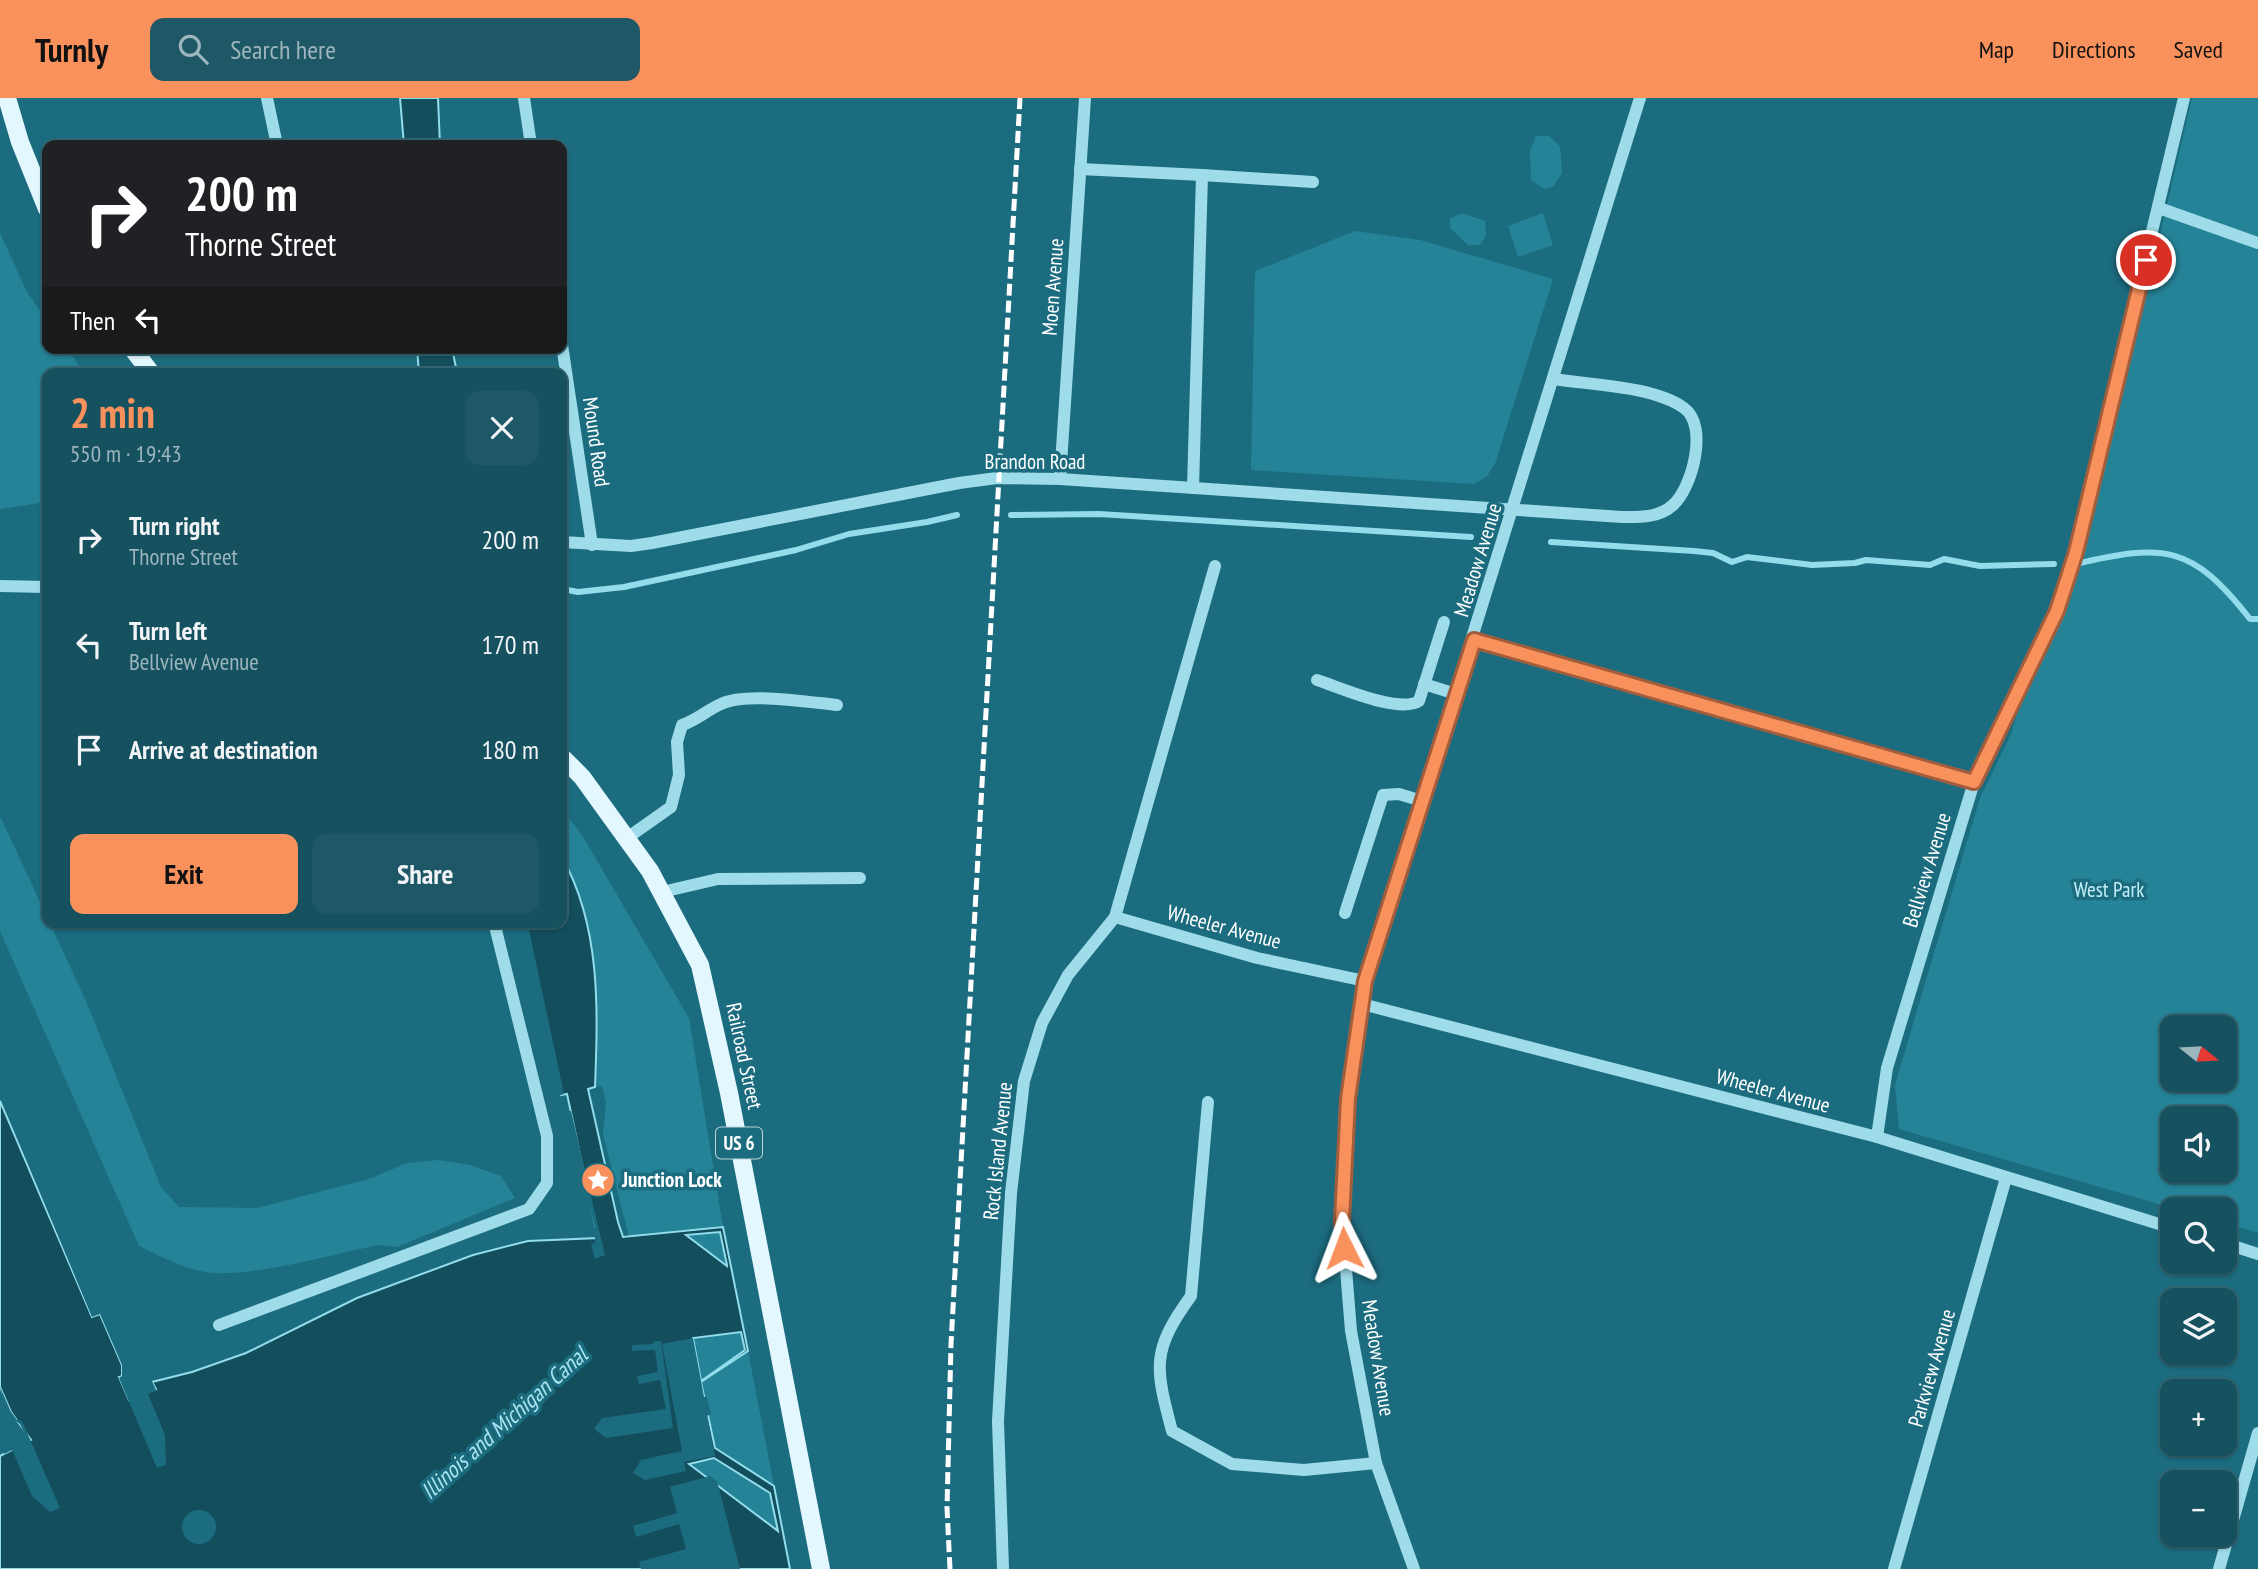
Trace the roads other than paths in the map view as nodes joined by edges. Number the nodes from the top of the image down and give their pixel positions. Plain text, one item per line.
1 (7, 98) edge
2 (267, 98) edge
3 (524, 98) edge
4 (1085, 98) edge
5 (2183, 98) edge
6 (1636, 99) edge
7 (277, 140) edge
8 (530, 140) edge
9 (1080, 169) junction
10 (1202, 175) junction
11 (1313, 182) dead end
12 (42, 197) edge
13 (2159, 208) junction
14 (2258, 243) edge
15 (567, 378) edge
16 (1554, 379) junction
17 (1060, 479) junction
18 (1193, 488) junction
19 (1514, 509) junction
20 (567, 542) edge
21 (592, 545) junction
22 (1214, 566) dead end
23 (0, 586) edge
24 (42, 587) edge
25 (1444, 622) dead end
26 (1474, 640) junction
27 (1317, 680) dead end
28 (1424, 684) junction
29 (1456, 694) junction
30 (837, 705) dead end
31 (567, 762) edge
32 (1974, 782) junction
33 (1423, 801) junction
34 (626, 838) junction
35 (860, 878) dead end
36 (662, 892) junction
37 (1345, 914) dead end
38 (1115, 916) junction
39 (495, 928) edge
40 (1365, 981) junction
41 (1362, 1004) junction
42 (1208, 1102) dead end
43 (1877, 1138) junction
44 (2006, 1178) junction
45 (2160, 1224) edge
46 (2237, 1247) edge
47 (2258, 1254) edge
48 (219, 1325) dead end
49 (2258, 1433) edge
50 (1376, 1463) junction
51 (821, 1569) edge
52 (1003, 1569) edge
53 (1414, 1569) edge
54 (1894, 1569) edge
55 (2219, 1569) edge

1 - 12 main road
2 - 7 street
3 - 8 street
4 - 9 street, Moen Avenue
5 - 13 street, Bellview Avenue
6 - 16 street, Meadow Avenue
9 - 10 street
9 - 17 street, Moen Avenue
10 - 11 street
10 - 18 street
13 - 14 street
13 - 32 street, Bellview Avenue
15 - 21 street, Mound Road
16 - 19 street, Meadow Avenue
16 - 19 street, Brandon Road
17 - 18 street, Brandon Road
17 - 21 street, Brandon Road
18 - 19 street, Brandon Road
19 - 26 street, Meadow Avenue
20 - 21 street, Brandon Road
22 - 38 street, Rock Island Avenue
23 - 24 street
25 - 28 street
26 - 29 street, Meadow Avenue
26 - 32 street
27 - 28 street
28 - 29 street
29 - 33 street, Meadow Avenue
30 - 34 street
31 - 34 main road, Railroad Street / US 6
32 - 43 street, Bellview Avenue
33 - 37 street
33 - 40 street, Meadow Avenue
34 - 36 main road, Railroad Street / US 6
35 - 36 street
36 - 51 main road, Railroad Street / US 6
38 - 40 street, Wheeler Avenue
38 - 52 street, Rock Island Avenue
39 - 48 street
40 - 41 street, Meadow Avenue
41 - 43 street, Wheeler Avenue
41 - 50 street, Meadow Avenue
42 - 50 street
43 - 44 street, Wheeler Avenue
44 - 45 street, Wheeler Avenue
44 - 54 street, Parkview Avenue
46 - 47 street
49 - 55 street
50 - 53 street, Meadow Avenue

